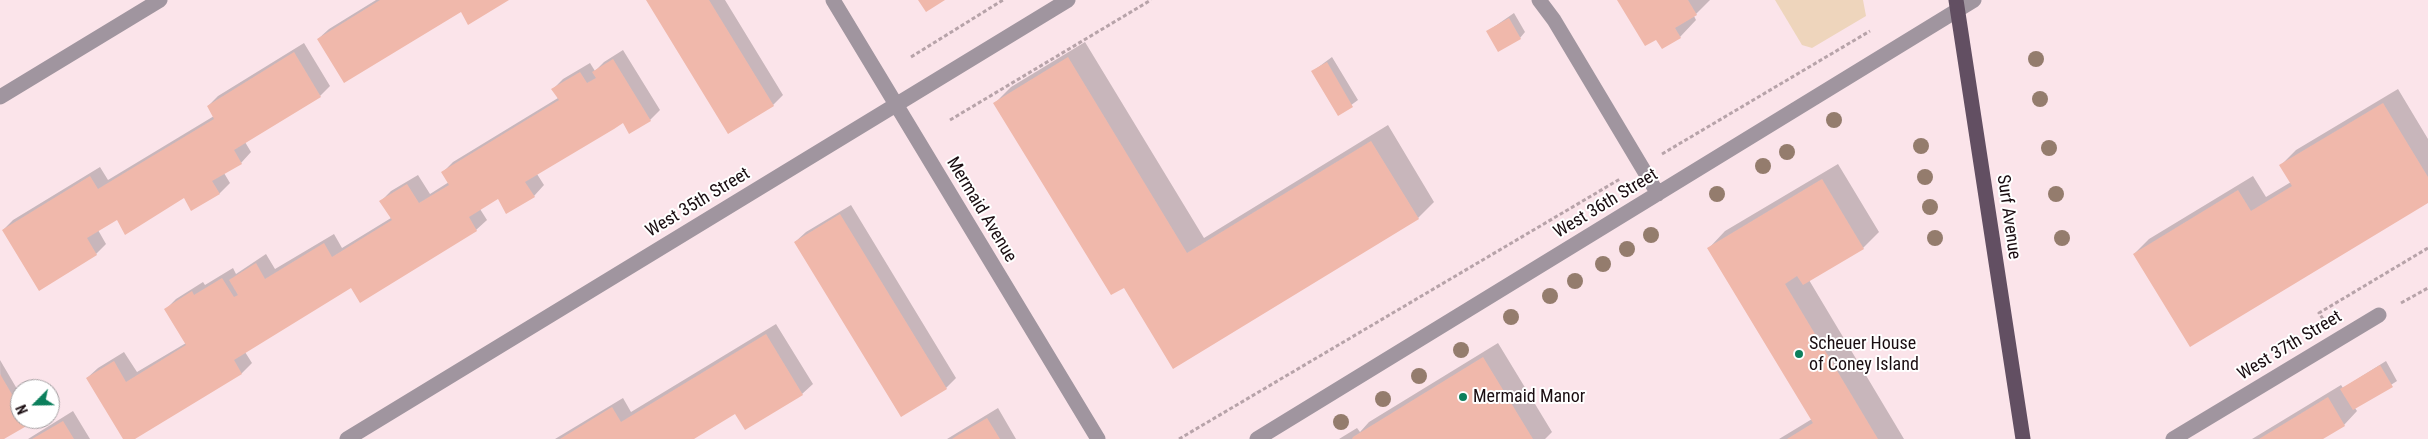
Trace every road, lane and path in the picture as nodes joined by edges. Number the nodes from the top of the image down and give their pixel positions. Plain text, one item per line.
1 (160, 0) edge
2 (833, 0) edge
3 (1003, 0) edge
4 (1068, 0) edge
5 (1151, 0) edge
6 (1539, 0) edge
7 (1974, 0) edge
8 (1957, 5) edge
9 (1875, 28) dead end
10 (911, 57) dead end
11 (0, 97) edge
12 (896, 104) junction
13 (950, 120) dead end
14 (1642, 166) junction
15 (1658, 194) junction
16 (2428, 248) edge
17 (2428, 288) edge
18 (2378, 315) joint
19 (2336, 340) junction
20 (347, 439) edge
21 (1098, 439) edge
22 (1179, 439) edge
23 (1257, 439) edge
24 (2023, 439) edge
25 (2172, 439) edge

1 - 11 street
2 - 12 street, Mermaid Avenue
3 - 10 path
4 - 12 street, West 35th Street
5 - 13 path
6 - 14 street
7 - 8 street, West 36th Street
8 - 15 street, West 36th Street
8 - 24 main road, Surf Avenue
9 - 14 path
12 - 20 street, West 35th Street
12 - 21 street, Mermaid Avenue
14 - 15 street
14 - 22 path
15 - 23 street, West 36th Street
16 - 19 path
17 - 18 path
18 - 19 street, West 37th Street
19 - 25 street, West 37th Street

